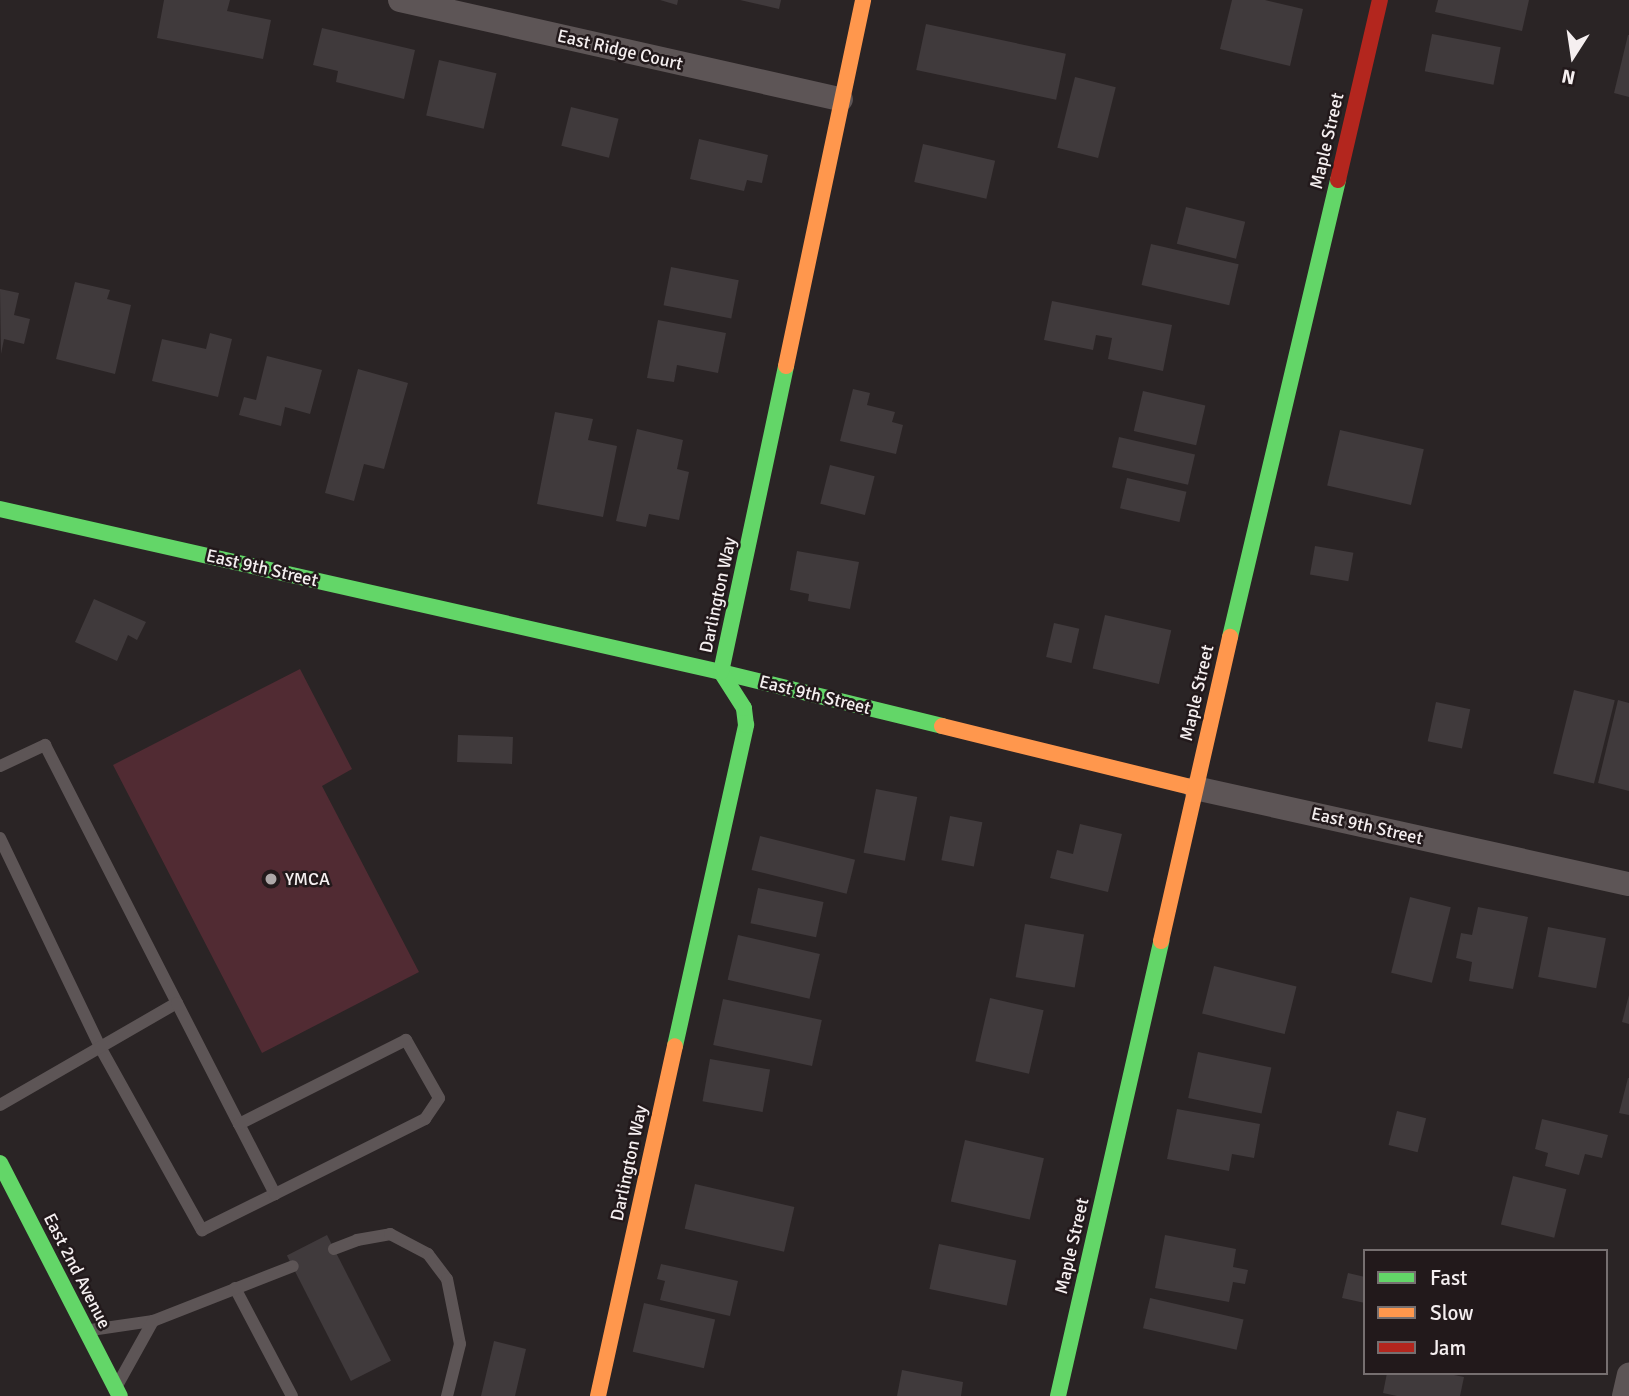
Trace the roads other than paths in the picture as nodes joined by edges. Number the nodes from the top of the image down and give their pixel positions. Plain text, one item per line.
1 (400, 0) edge
2 (863, 0) edge
3 (1380, 0) edge
4 (841, 99) junction
5 (0, 509) edge
6 (721, 672) junction
7 (0, 766) edge
8 (1195, 788) junction
9 (0, 838) edge
10 (1629, 884) edge
11 (177, 1003) junction
12 (100, 1048) junction
13 (0, 1105) edge
14 (239, 1124) junction
15 (2, 1170) edge
16 (275, 1194) junction
17 (334, 1249) dead end
18 (293, 1266) dead end
19 (235, 1288) junction
20 (153, 1321) junction
21 (85, 1331) junction
22 (1629, 1375) edge
23 (118, 1392) edge
24 (292, 1396) edge
25 (447, 1396) edge
26 (598, 1396) edge
27 (1058, 1396) edge
28 (1624, 1396) edge

1 - 4 street, East Ridge Court
2 - 4 street, Darlington Way
3 - 8 street, Maple Street
4 - 6 street, Darlington Way
5 - 6 street, East 9th Street
6 - 8 street, East 9th Street
6 - 26 street, Darlington Way
7 - 11 lane
8 - 10 street, East 9th Street
8 - 27 street, Maple Street
9 - 12 lane
11 - 12 lane
11 - 14 lane
12 - 13 lane
12 - 16 lane
14 - 16 lane
14 - 16 lane
15 - 21 street, East 2nd Avenue
17 - 25 lane
18 - 19 lane
19 - 20 lane
19 - 24 lane
20 - 21 lane
20 - 23 lane
21 - 23 street, East 2nd Avenue
22 - 28 street

